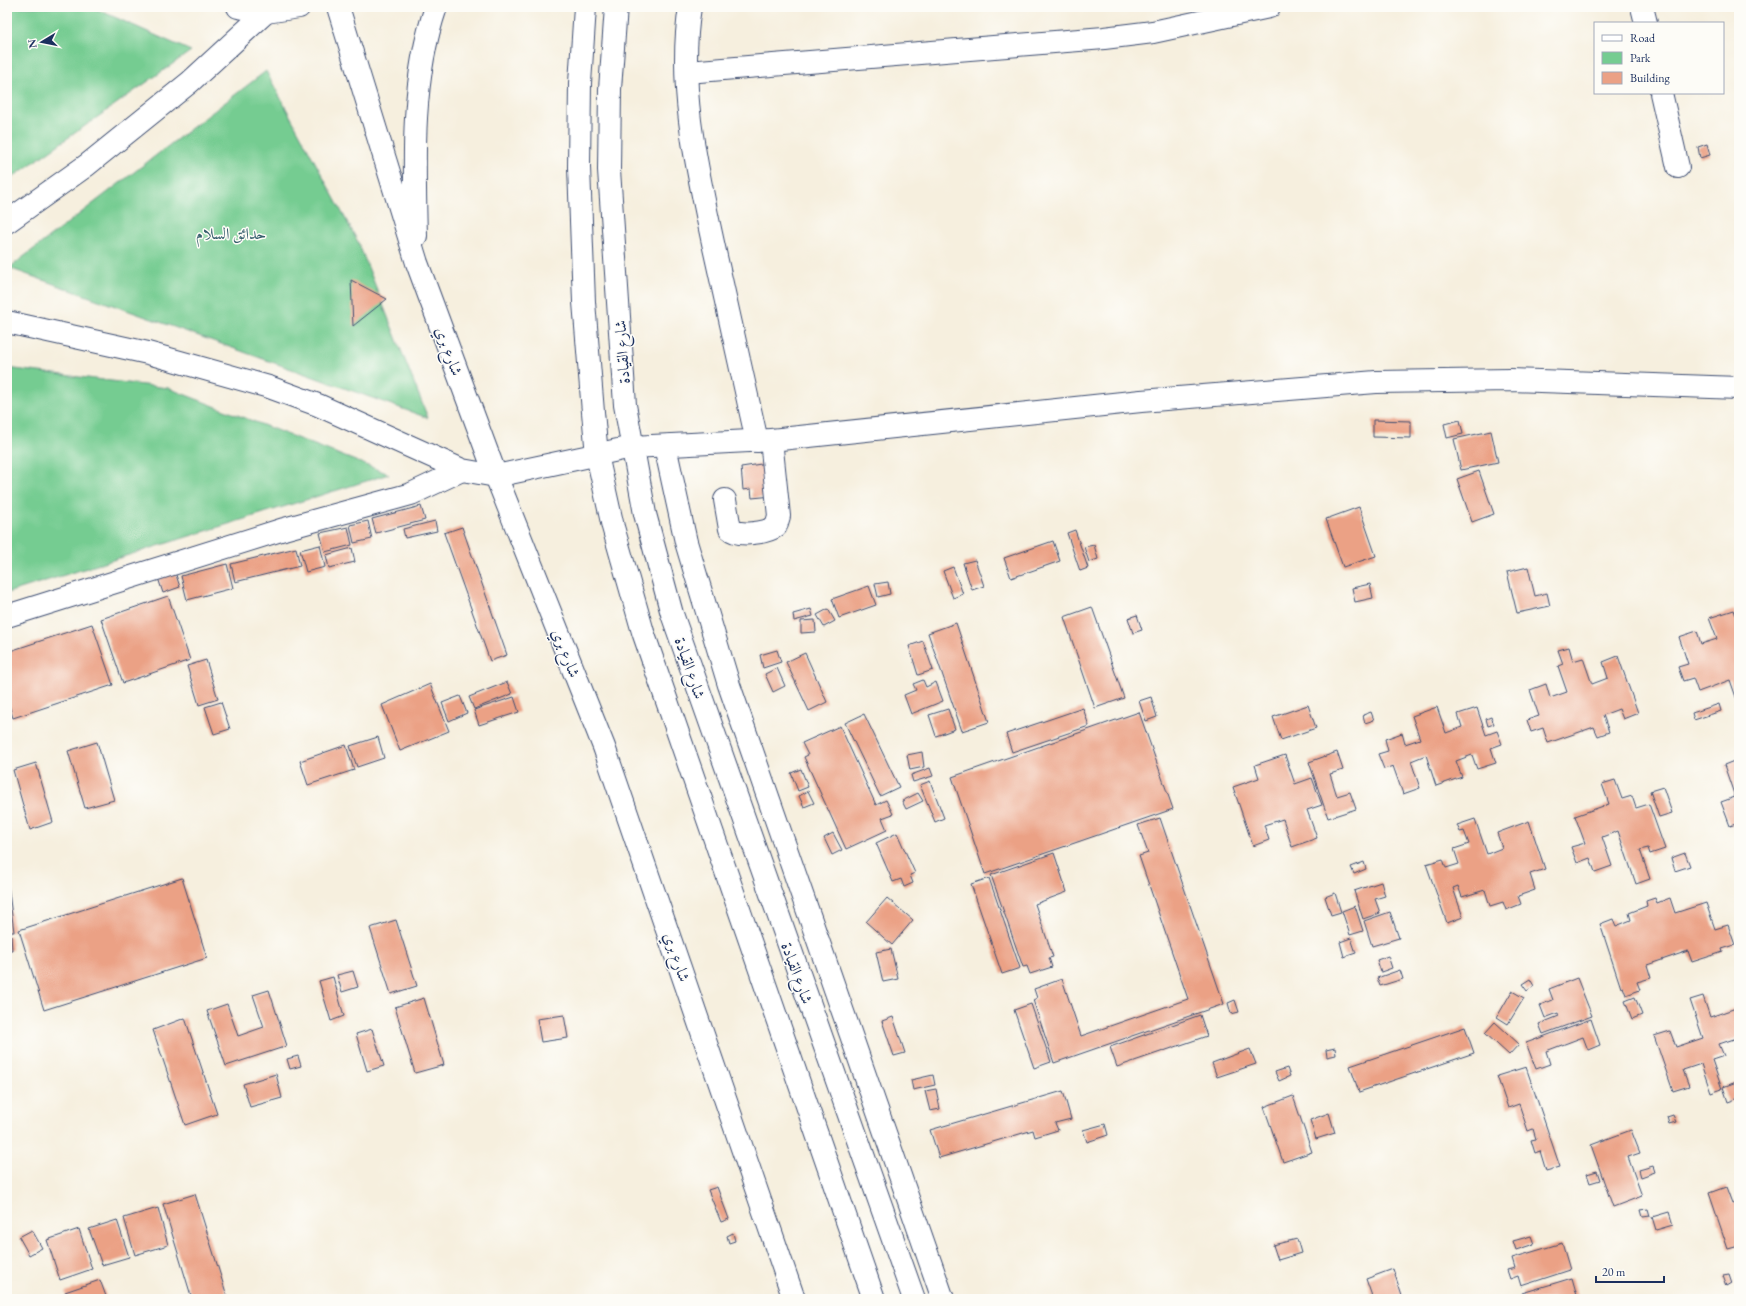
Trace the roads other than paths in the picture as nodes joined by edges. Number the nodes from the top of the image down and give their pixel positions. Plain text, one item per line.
1 (238, 7) edge
2 (299, 7) edge
3 (338, 7) edge
4 (436, 7) edge
5 (585, 7) edge
6 (616, 7) edge
7 (690, 7) edge
8 (1269, 7) edge
9 (1642, 7) edge
10 (268, 9) edge
11 (1646, 22) edge
12 (687, 72) junction
13 (1661, 94) edge
14 (1678, 167) dead end
15 (7, 222) edge
16 (417, 263) junction
17 (7, 322) edge
18 (1739, 388) edge
19 (764, 441) junction
20 (665, 446) junction
21 (632, 447) junction
22 (597, 455) junction
23 (462, 470) junction
24 (496, 476) junction
25 (725, 500) dead end
26 (7, 616) edge
27 (794, 1299) edge
28 (874, 1299) edge
29 (914, 1299) edge
30 (943, 1299) edge

1 - 10 main road
2 - 10 main road
3 - 16 main road, شارع بري
4 - 16 main road
5 - 22 main road, شارع القيادة
6 - 21 main road, شارع القيادة
7 - 12 main road
8 - 12 main road
9 - 11 main road
10 - 15 main road
12 - 19 main road
13 - 14 main road
16 - 24 main road, شارع بري
17 - 23 main road
18 - 19 main road
19 - 20 main road
19 - 25 main road
20 - 21 main road
20 - 30 main road, شارع القيادة
21 - 22 main road
21 - 29 main road, شارع القيادة
22 - 24 main road
22 - 28 main road, شارع القيادة
23 - 24 main road
23 - 26 main road
24 - 27 main road, شارع بري

